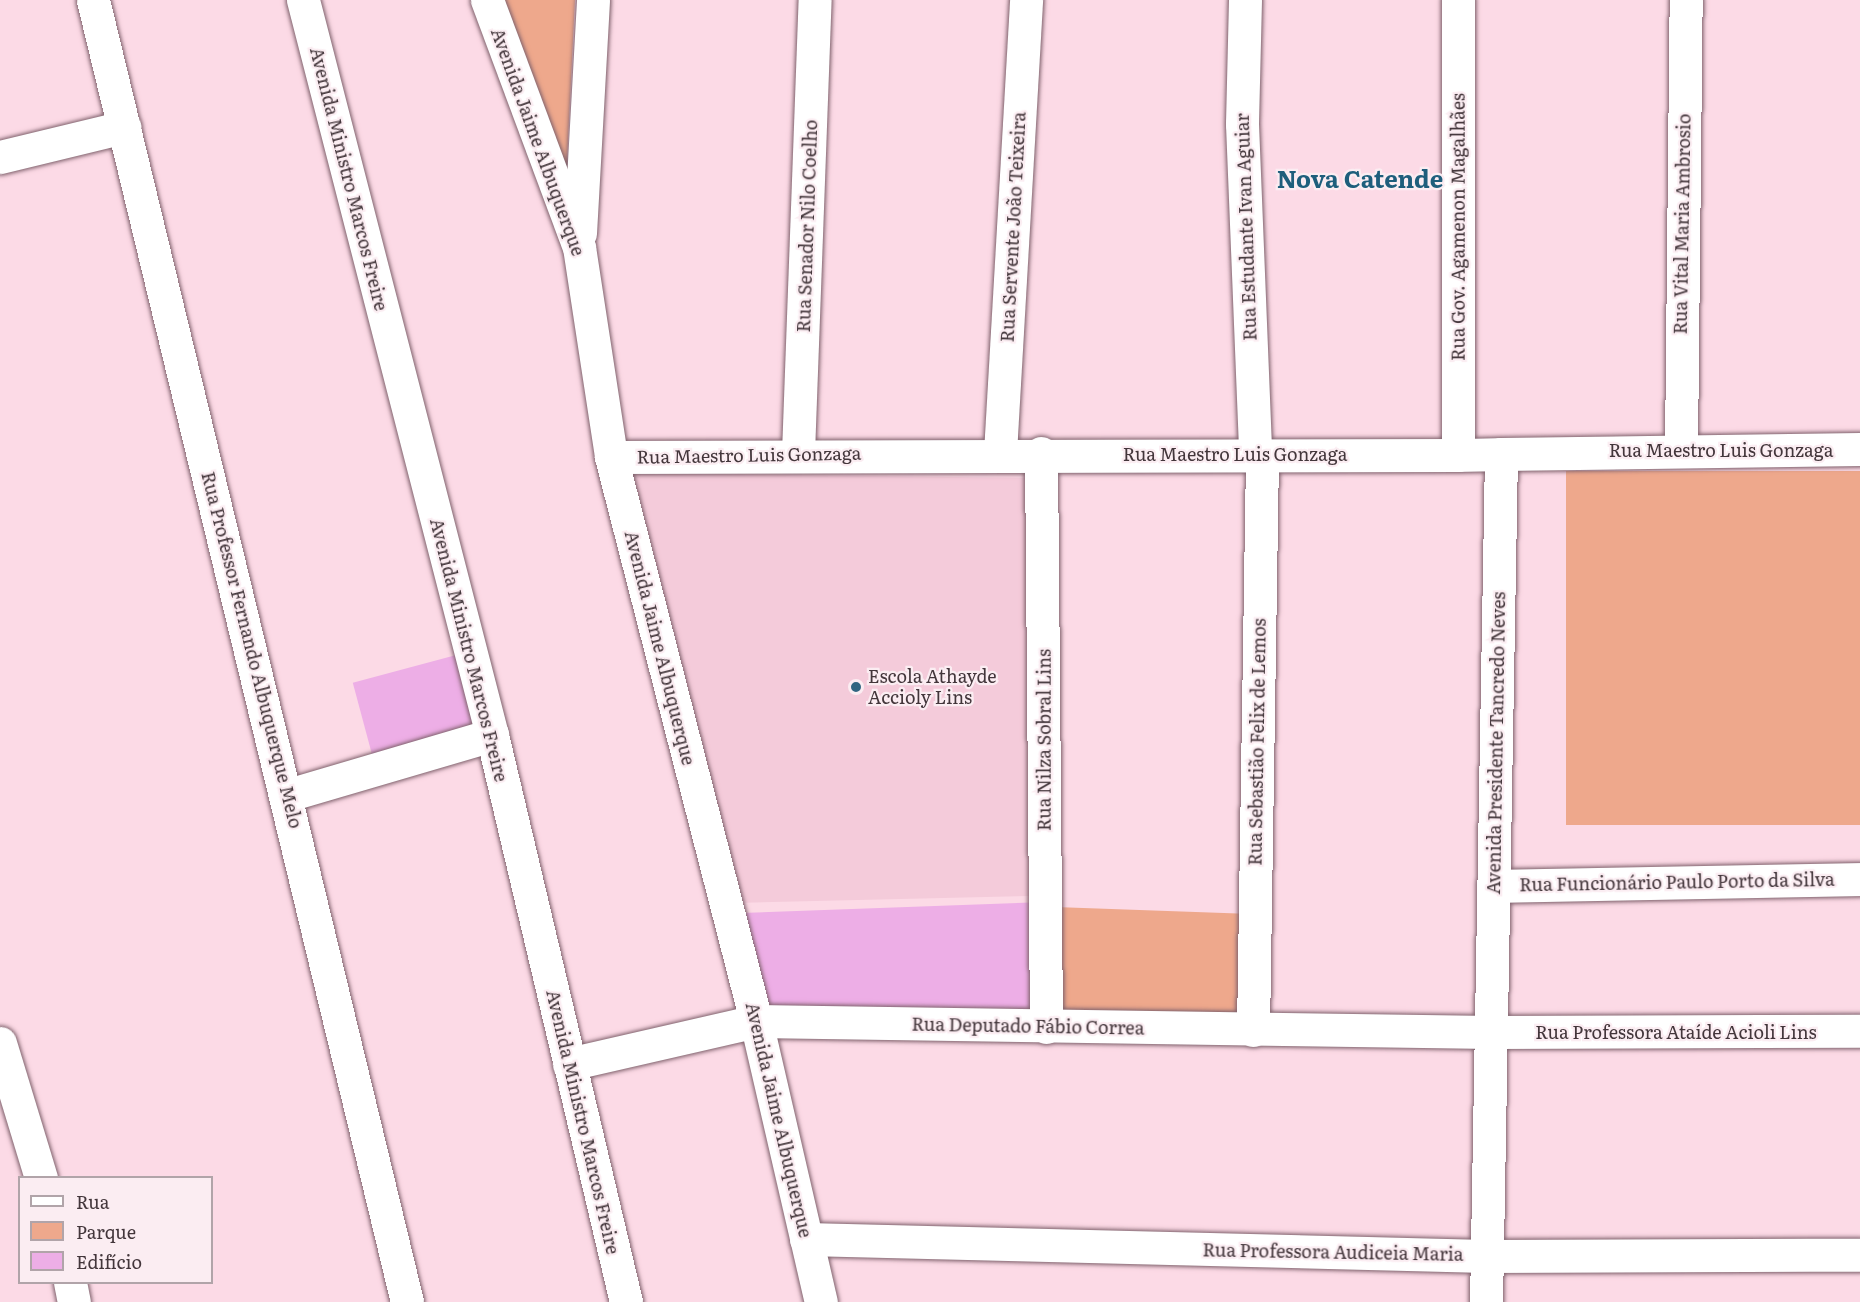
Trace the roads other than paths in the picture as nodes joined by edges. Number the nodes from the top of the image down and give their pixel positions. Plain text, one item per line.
1 (93, 0) edge
2 (303, 0) edge
3 (487, 0) edge
4 (593, 0) edge
5 (816, 0) edge
6 (1026, 0) edge
7 (1245, 0) edge
8 (1458, 0) edge
9 (1686, 0) edge
10 (124, 127) junction
11 (0, 157) edge
12 (579, 247) junction
13 (1681, 448) junction
14 (1860, 449) edge
15 (798, 453) junction
16 (1000, 453) junction
17 (1041, 453) junction
18 (1258, 454) junction
19 (1458, 454) junction
20 (1501, 454) junction
21 (611, 457) junction
22 (492, 735) junction
23 (288, 795) junction
24 (1860, 879) edge
25 (1494, 886) junction
26 (756, 1021) junction
27 (1046, 1027) junction
28 (1253, 1030) junction
29 (1860, 1031) edge
30 (1491, 1032) junction
31 (0, 1043) edge
32 (569, 1064) junction
33 (40, 1176) edge
34 (806, 1239) junction
35 (1860, 1255) edge
36 (1486, 1256) junction
37 (70, 1284) edge
38 (74, 1302) edge
39 (407, 1302) edge
40 (626, 1302) edge
41 (822, 1302) edge
42 (1486, 1302) edge

1 - 10 street, Rua Professor Fernando Albuquerque Melo
2 - 22 street, Avenida Ministro Marcos Freire
3 - 12 street, Avenida Jaime Albuquerque
4 - 12 street
5 - 15 street, Rua Senador Nilo Coelho
6 - 16 street, Rua Servente João Teixeira
7 - 18 street, Rua Estudante Ivan Aguiar
8 - 19 street, Rua Gov. Agamenon Magalhães
9 - 13 street, Rua Vital Maria Ambrosio
10 - 11 street
10 - 23 street, Rua Professor Fernando Albuquerque Melo
12 - 21 street, Avenida Jaime Albuquerque
13 - 14 street, Rua Maestro Luis Gonzaga
13 - 20 street, Rua Maestro Luis Gonzaga
15 - 16 street, Rua Maestro Luis Gonzaga
15 - 21 street, Rua Maestro Luis Gonzaga
16 - 17 street, Rua Maestro Luis Gonzaga
17 - 18 street, Rua Maestro Luis Gonzaga
17 - 27 street, Rua Nilza Sobral Lins
18 - 19 street, Rua Maestro Luis Gonzaga
18 - 28 street, Rua Sebastião Felix de Lemos
19 - 20 street, Rua Maestro Luis Gonzaga
20 - 25 street, Avenida Presidente Tancredo Neves
21 - 26 street, Avenida Jaime Albuquerque
22 - 23 street
22 - 32 street, Avenida Ministro Marcos Freire
23 - 39 street, Rua Professor Fernando Albuquerque Melo
24 - 25 street, Rua Funcionário Paulo Porto da Silva
25 - 30 street, Avenida Presidente Tancredo Neves
26 - 27 street, Rua Deputado Fábio Correa
26 - 32 street, Rua Deputado Fábio Correa
26 - 34 street, Avenida Jaime Albuquerque
27 - 28 street, Rua Deputado Fábio Correa
28 - 30 street, Rua Deputado Fábio Correa
29 - 30 street, Rua Professora Ataíde Acioli Lins
30 - 36 street, Avenida Presidente Tancredo Neves
31 - 33 street
32 - 40 street, Avenida Ministro Marcos Freire
34 - 36 street, Rua Professora Audiceia Maria
34 - 41 street, Avenida Jaime Albuquerque
35 - 36 street, Rua Professora Audiceia Maria
36 - 42 street, Avenida Presidente Tancredo Neves
37 - 38 street

